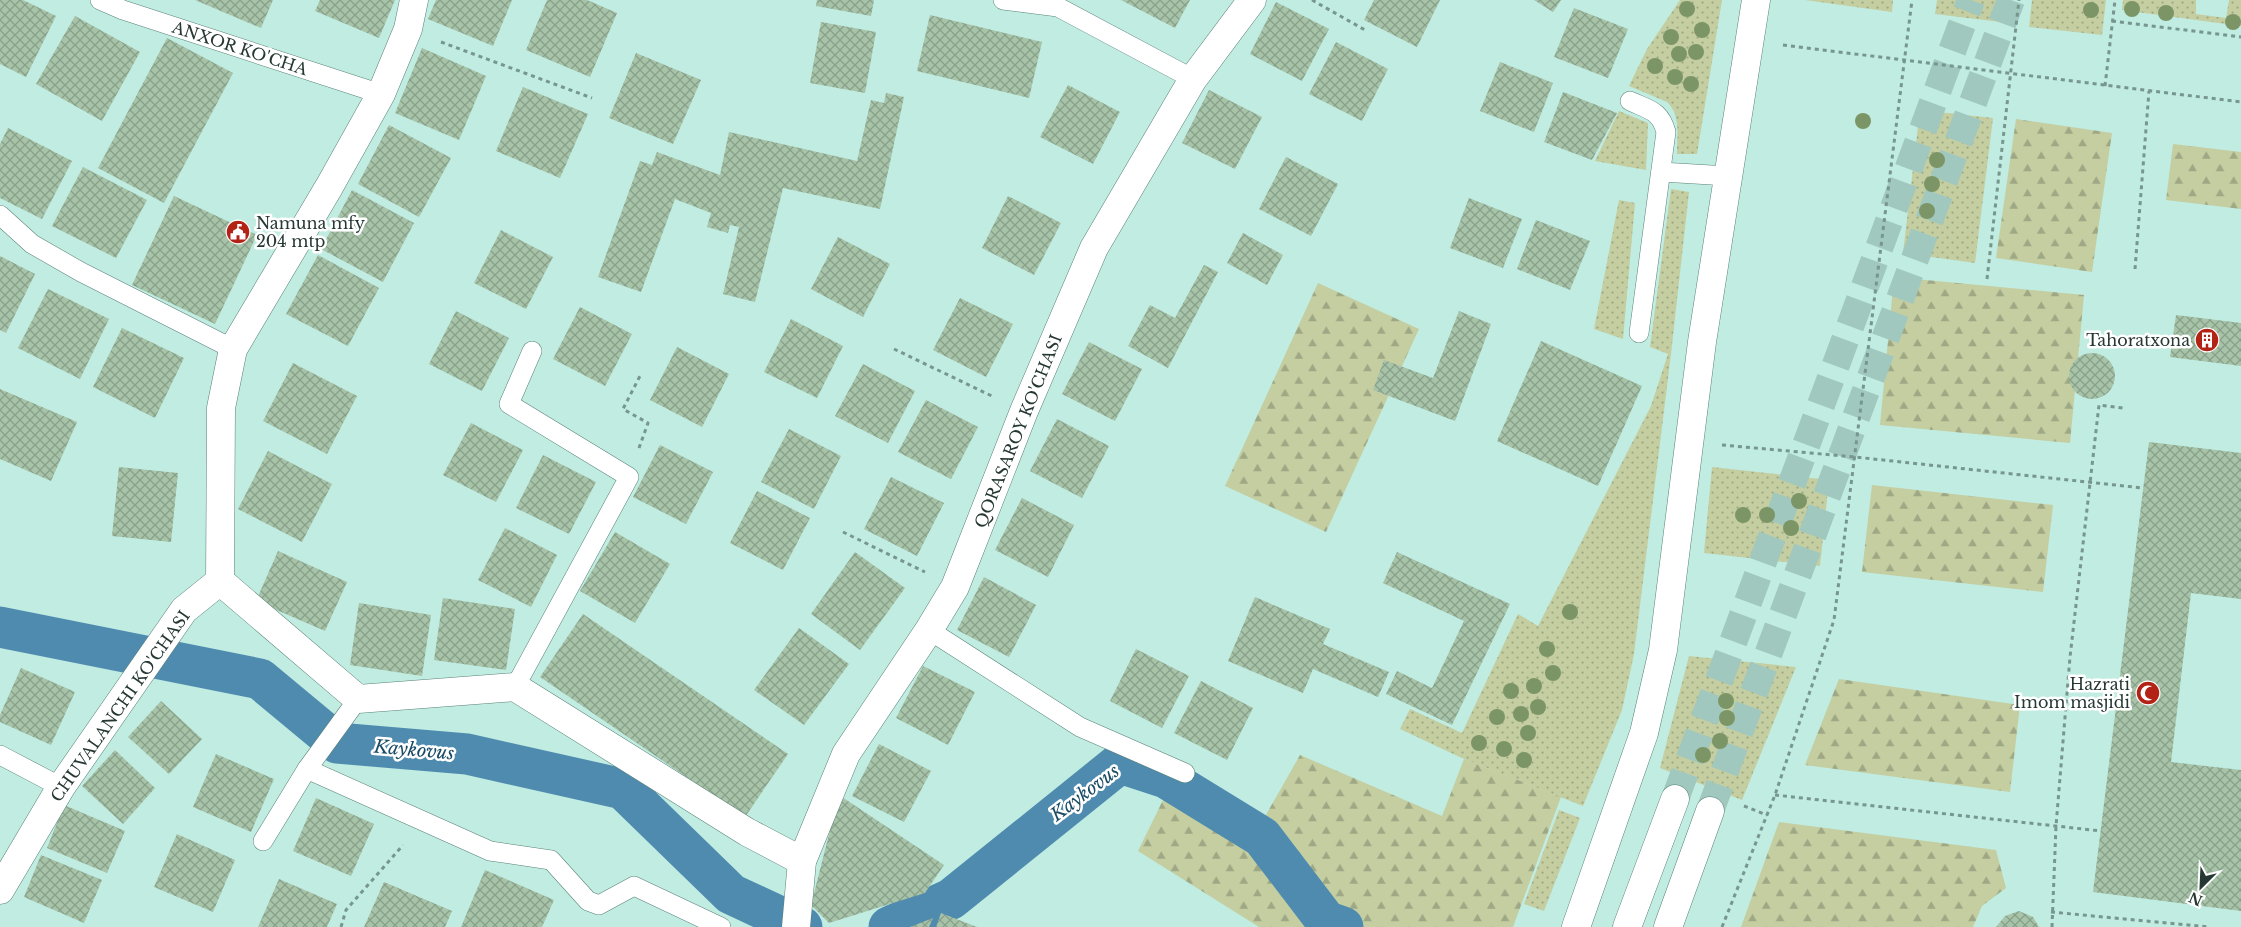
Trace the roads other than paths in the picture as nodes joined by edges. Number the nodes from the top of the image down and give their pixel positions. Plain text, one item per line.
1 (100, 0) edge
2 (414, 0) edge
3 (1002, 0) edge
4 (1252, 0) edge
5 (1756, 0) edge
6 (1193, 79) junction
7 (380, 94) junction
8 (1630, 101) dead end
9 (1661, 172) junction
10 (1728, 176) junction
11 (0, 215) edge
12 (1639, 333) dead end
13 (233, 349) junction
14 (532, 351) dead end
15 (220, 581) junction
16 (929, 630) junction
17 (515, 687) junction
18 (357, 701) junction
19 (0, 754) edge
20 (309, 766) junction
21 (1185, 773) dead end
22 (61, 787) junction
23 (1675, 799) tunnel mouth
24 (1710, 811) tunnel mouth
25 (263, 841) dead end
26 (801, 865) junction
27 (0, 890) edge
28 (721, 927) edge
29 (796, 927) edge
30 (1576, 927) edge
31 (1627, 927) edge
32 (1668, 927) edge

1 - 7 lane, ANXOR KO'CHA
2 - 7 street
3 - 6 lane
4 - 6 street, QORASAROY KO'CHASI
5 - 10 street
6 - 16 street, QORASAROY KO'CHASI
7 - 13 street
8 - 9 lane
9 - 10 lane
9 - 12 lane
10 - 30 street
11 - 13 lane
13 - 15 street
14 - 17 lane
15 - 18 street
15 - 22 street, CHUVALANCHI KO'CHASI
16 - 21 lane
16 - 26 street, QORASAROY KO'CHASI
17 - 18 street
17 - 26 street
18 - 20 lane
19 - 22 lane
20 - 25 lane
20 - 28 lane
22 - 27 street, CHUVALANCHI KO'CHASI
23 - 31 street
24 - 32 street
26 - 29 street, QORASAROY KO'CHASI

